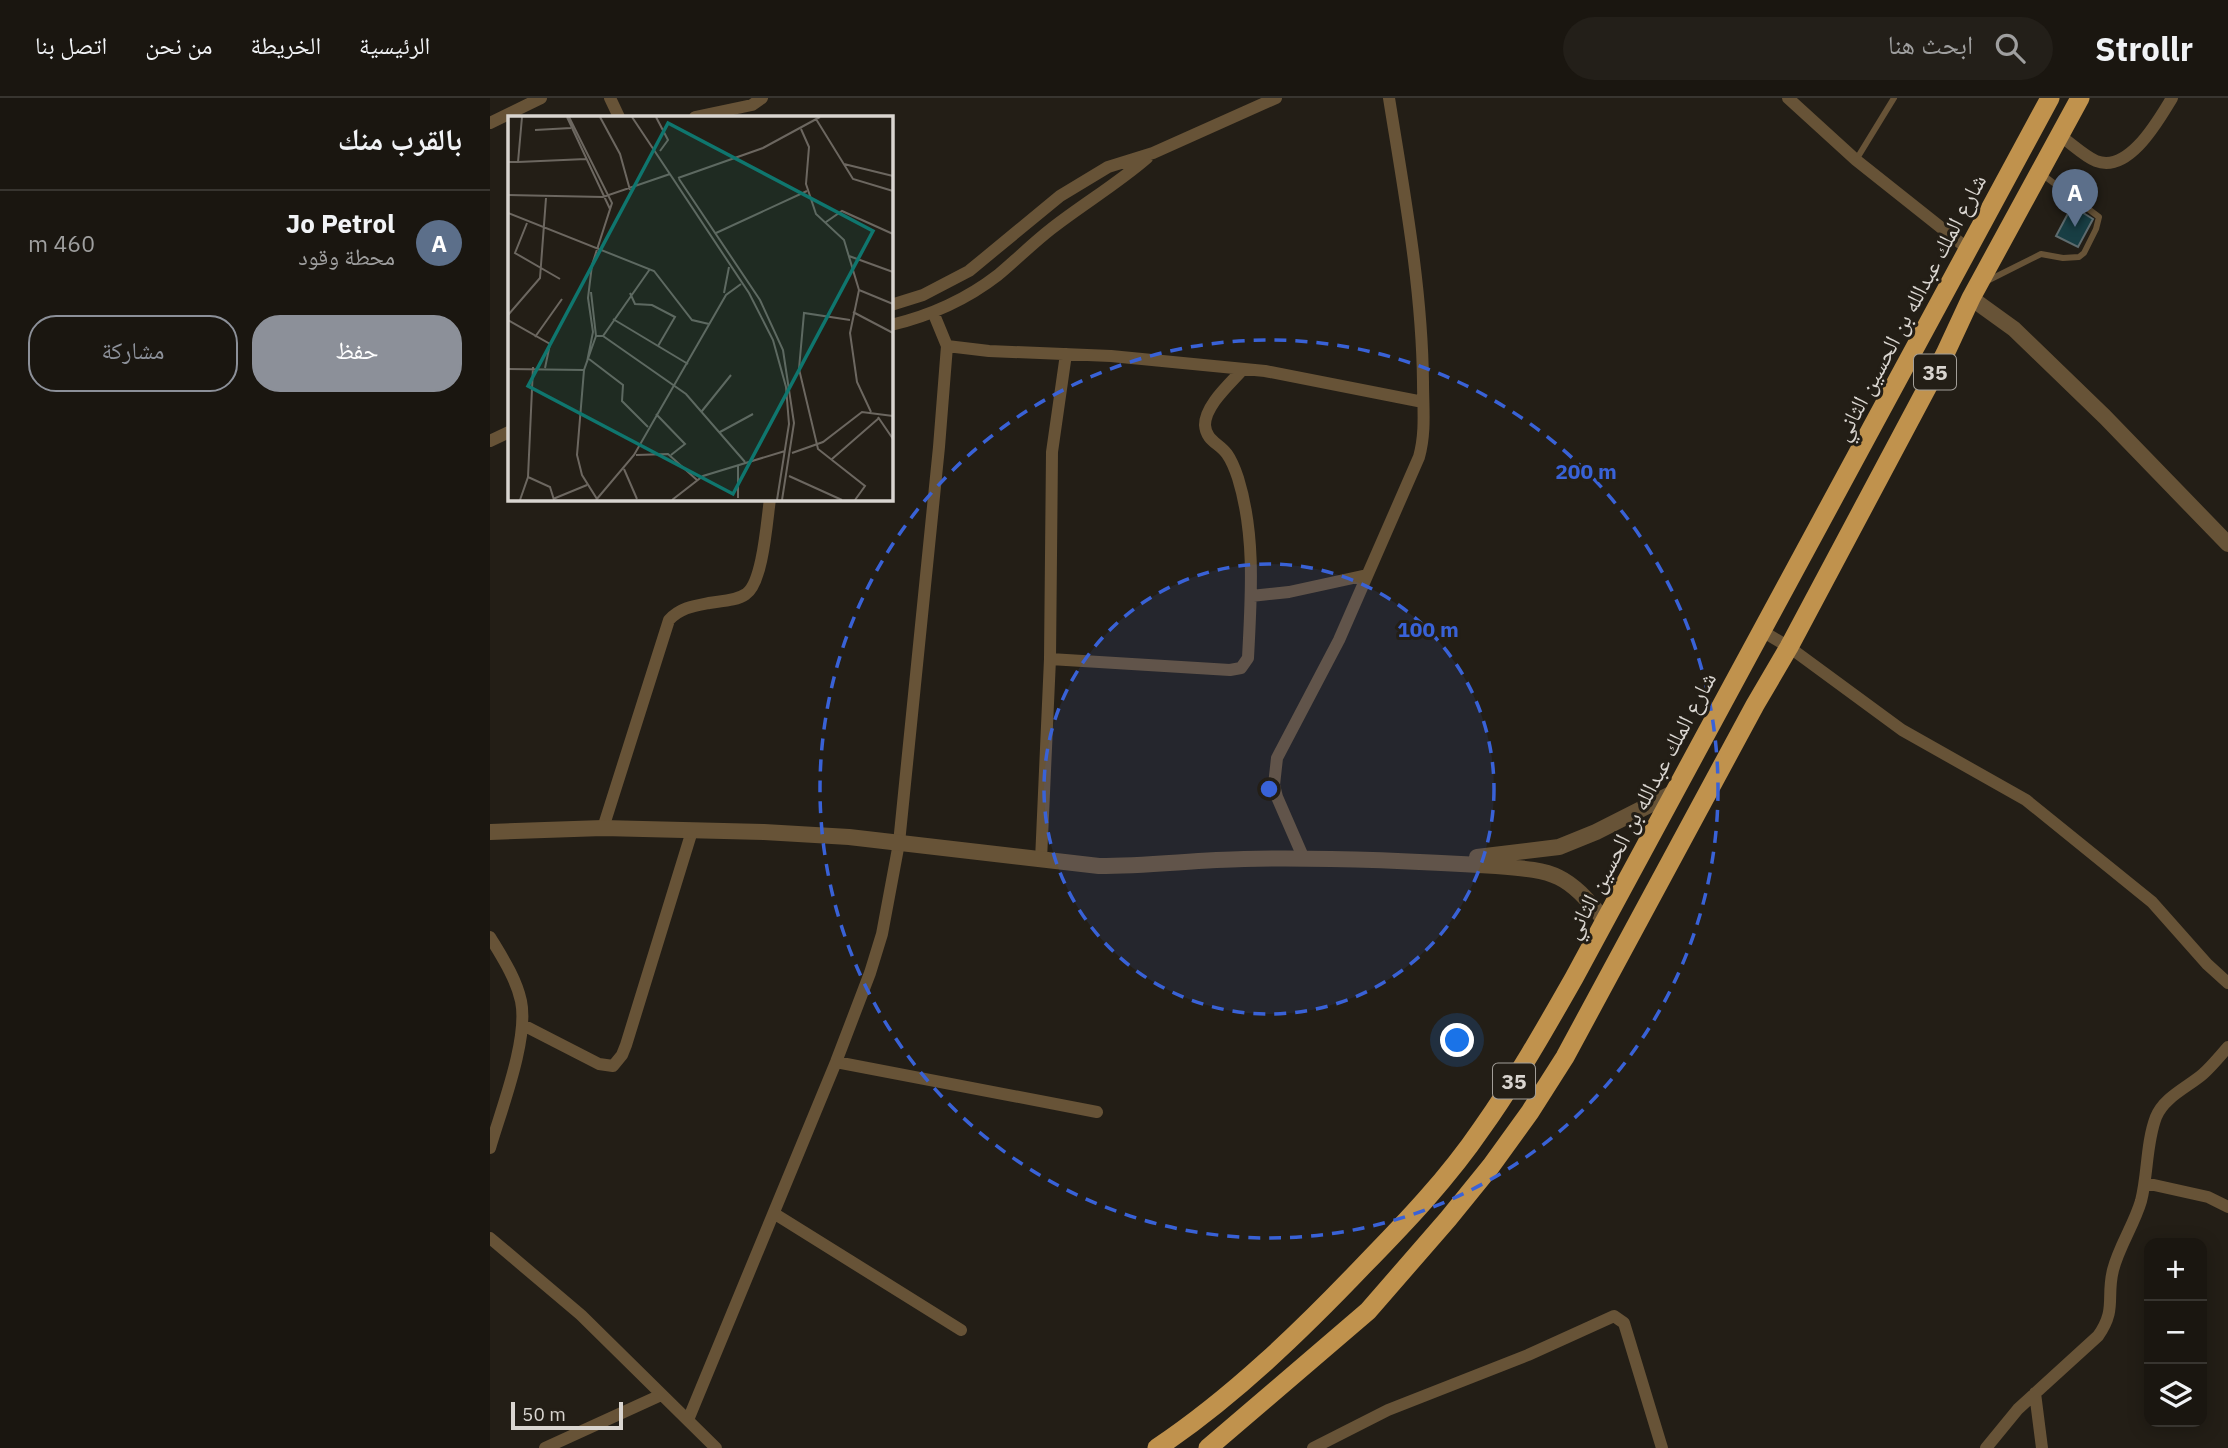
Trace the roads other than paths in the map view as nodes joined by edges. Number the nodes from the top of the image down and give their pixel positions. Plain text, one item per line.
1 (541, 98) edge
2 (610, 98) edge
3 (762, 98) edge
4 (1276, 98) edge
5 (1389, 98) edge
6 (1788, 98) edge
7 (1894, 98) edge
8 (2050, 98) edge
9 (2080, 98) edge
10 (2172, 98) edge
11 (619, 116) edge
12 (700, 116) edge
13 (490, 122) edge
14 (2059, 135) junction
15 (1153, 153) junction
16 (1856, 160) junction
17 (2040, 172) junction
18 (1968, 249) junction
19 (1974, 292) junction
20 (892, 305) edge
21 (933, 312) junction
22 (892, 325) edge
23 (947, 346) junction
24 (1066, 354) junction
25 (1243, 369) junction
26 (1423, 402) junction
27 (508, 432) edge
28 (490, 441) edge
29 (770, 500) edge
30 (2228, 544) edge
31 (1367, 575) junction
32 (1251, 596) junction
33 (1762, 631) junction
34 (1789, 647) junction
35 (1050, 659) junction
36 (1673, 793) junction
37 (603, 828) junction
38 (692, 831) junction
39 (490, 832) edge
40 (899, 843) junction
41 (1304, 859) junction
42 (1041, 860) junction
43 (1430, 862) junction
44 (1605, 921) junction
45 (490, 937) edge
46 (2228, 983) edge
47 (523, 1025) junction
48 (2228, 1047) edge
49 (836, 1062) junction
50 (1097, 1112) dead end
51 (490, 1148) edge
52 (2145, 1183) junction
53 (2228, 1207) edge
54 (775, 1214) junction
55 (490, 1238) edge
56 (961, 1330) dead end
57 (2035, 1393) junction
58 (661, 1395) junction
59 (688, 1420) junction
60 (545, 1448) edge
61 (716, 1448) edge
62 (1157, 1448) edge
63 (1208, 1448) edge
64 (1313, 1448) edge
65 (1662, 1448) edge
66 (1986, 1448) edge
67 (2042, 1448) edge

1 - 13 street
2 - 11 street
3 - 12 street
4 - 15 street
5 - 26 street
6 - 16 street
7 - 16 lane
8 - 18 highway, شارع الملك عبدالله بن الحسين الثاني / 35
9 - 14 highway, 35
10 - 14 street
14 - 17 highway, 35
15 - 20 street
15 - 21 street
16 - 18 street
17 - 19 highway, 35
17 - 19 lane
18 - 33 highway, شارع الملك عبدالله بن الحسين الثاني / 35
19 - 30 street
19 - 34 highway, 35
21 - 22 street
21 - 23 street
23 - 24 street
23 - 40 street
24 - 25 street
24 - 35 street
25 - 26 street
25 - 32 street
26 - 31 street
27 - 28 street
29 - 37 street
31 - 32 street
31 - 41 street
32 - 35 street
33 - 34 street
33 - 36 highway, شارع الملك عبدالله بن الحسين الثاني / 35
34 - 46 street
34 - 63 highway, 35
35 - 42 street
36 - 43 street
36 - 44 highway, شارع الملك عبدالله بن الحسين الثاني / 35
37 - 38 street
37 - 39 street
38 - 40 street
38 - 47 street
40 - 42 street
40 - 49 street
41 - 42 street
41 - 43 street
43 - 44 street
44 - 62 highway, شارع الملك عبدالله بن الحسين الثاني / 35
45 - 47 street
47 - 51 street
48 - 52 street
49 - 50 street
49 - 54 street
52 - 53 street
52 - 57 street
54 - 56 street
54 - 59 street
55 - 58 street
57 - 66 street
57 - 67 street
58 - 59 street
58 - 60 street
59 - 61 street
64 - 65 street

